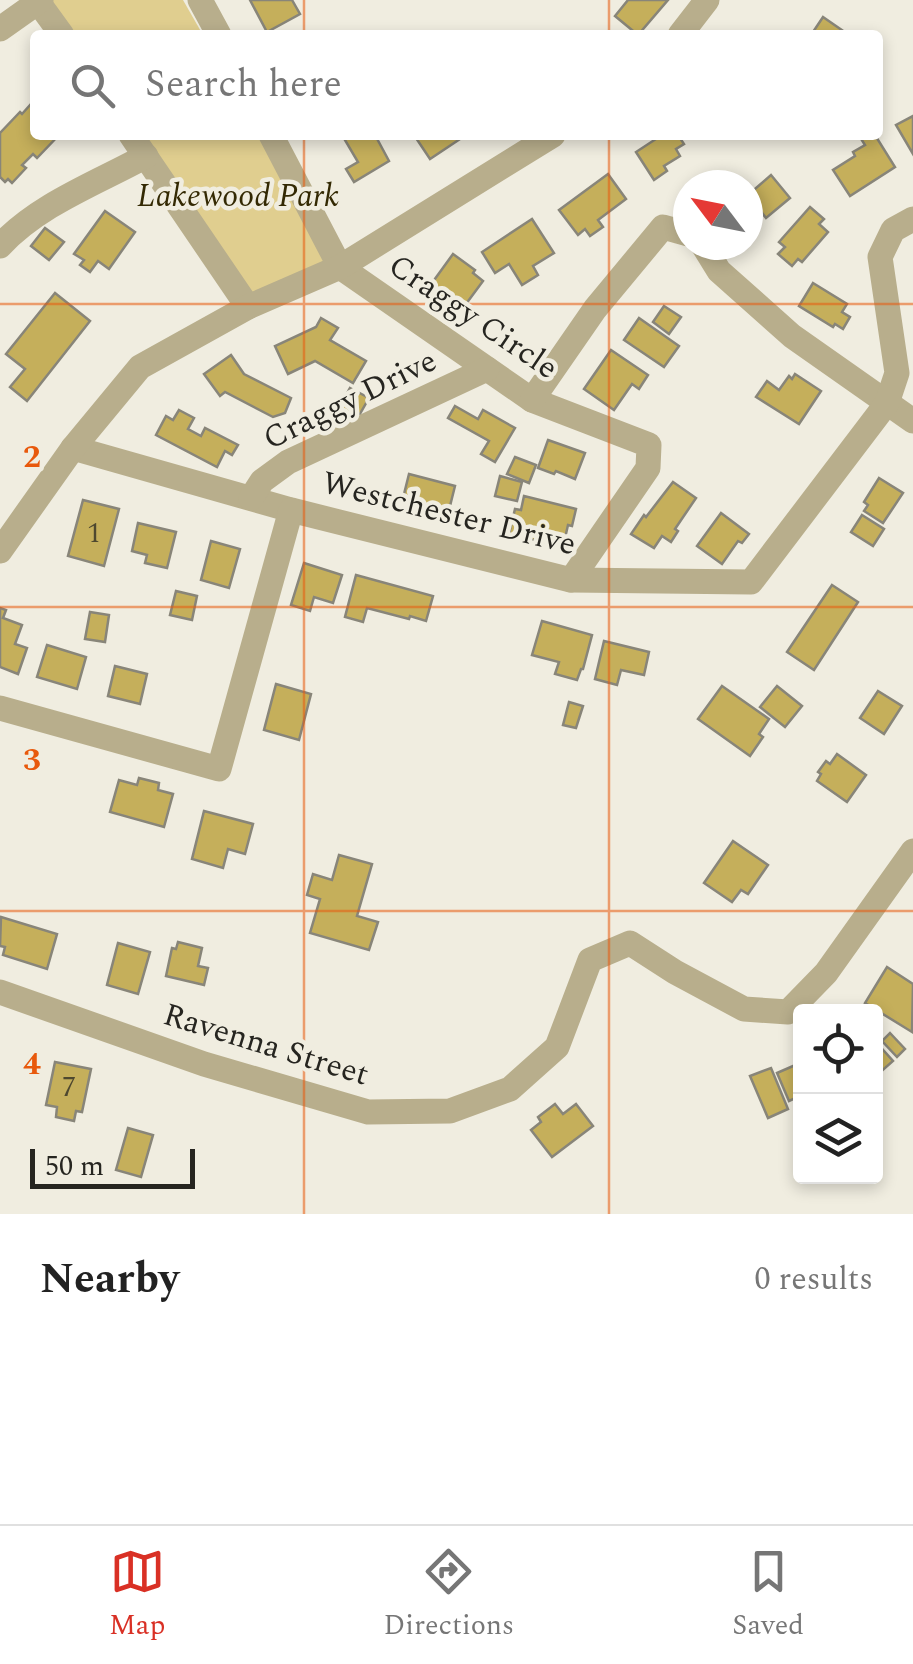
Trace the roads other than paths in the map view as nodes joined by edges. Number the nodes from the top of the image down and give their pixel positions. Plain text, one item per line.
1 (200, 0) edge
2 (707, 0) edge
3 (40, 1) edge
4 (0, 29) edge
5 (59, 30) edge
6 (216, 30) edge
7 (684, 30) edge
8 (274, 140) edge
9 (545, 140) edge
10 (139, 146) edge
11 (913, 218) edge
12 (673, 230) edge
13 (0, 246) edge
14 (712, 260) edge
15 (340, 267) junction
16 (248, 306) junction
17 (487, 369) junction
18 (532, 400) junction
19 (887, 404) junction
20 (913, 422) edge
21 (73, 448) junction
22 (250, 498) junction
23 (291, 510) junction
24 (0, 550) edge
25 (571, 580) junction
26 (0, 708) edge
27 (913, 851) edge
28 (0, 992) edge

1 - 6 street
2 - 7 street
3 - 4 street
3 - 5 street
8 - 15 street
9 - 15 street
10 - 13 street
10 - 16 street
11 - 19 street, Westchester Drive
12 - 18 street
14 - 19 street
15 - 16 street
15 - 17 street, Craggy Circle
16 - 21 street
17 - 18 street, Craggy Circle
17 - 22 street, Craggy Drive
18 - 25 street, Craggy Circle
19 - 20 street
19 - 25 street, Westchester Drive
21 - 22 street, Westchester Drive
21 - 24 street
22 - 23 street, Westchester Drive
23 - 25 street, Westchester Drive
23 - 26 street
27 - 28 street, Ravenna Street

